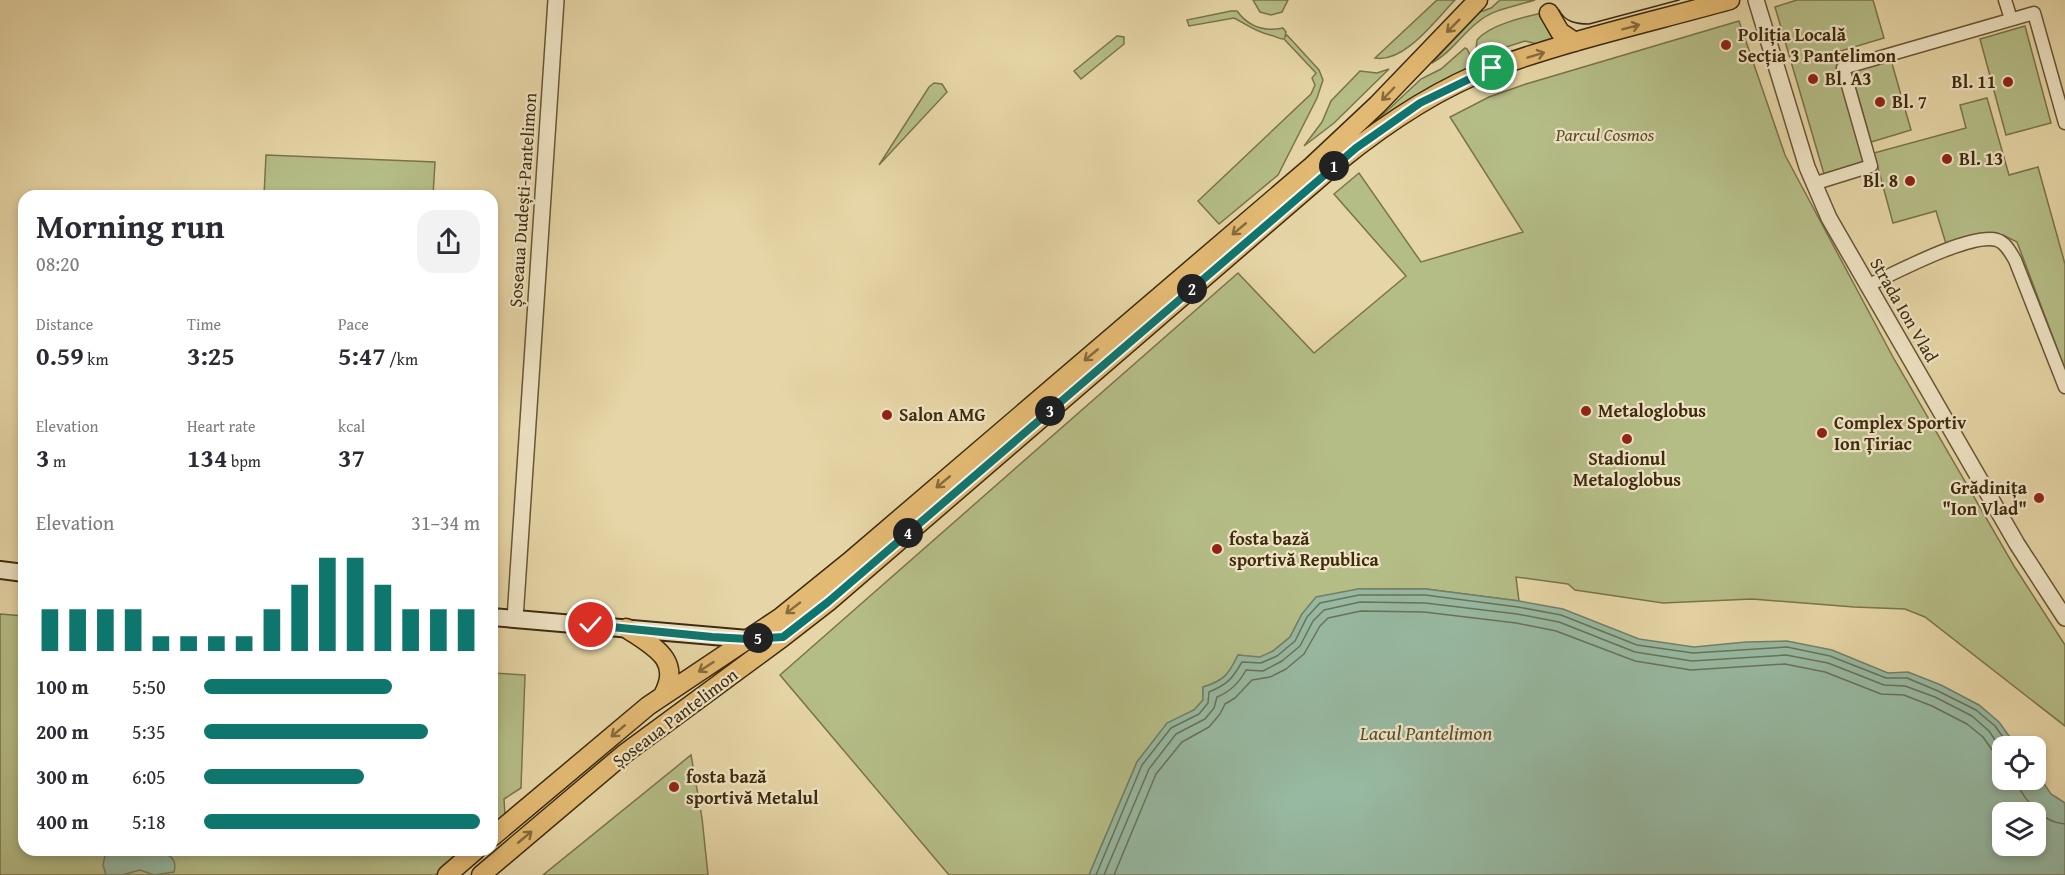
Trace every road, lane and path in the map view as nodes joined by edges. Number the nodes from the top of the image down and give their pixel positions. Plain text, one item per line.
1 (556, 0) edge
2 (1478, 0) edge
3 (1730, 0) edge
4 (1756, 0) edge
5 (2005, 0) edge
6 (1549, 13) dead end
7 (2011, 19) junction
8 (1575, 42) junction
9 (2065, 123) edge
10 (1813, 184) junction
11 (1867, 286) junction
12 (2065, 387) edge
13 (0, 570) edge
14 (18, 572) edge
15 (498, 618) edge
16 (2065, 618) edge
17 (515, 619) junction
18 (626, 628) junction
19 (783, 637) junction
20 (748, 639) junction
21 (745, 665) junction
22 (663, 695) junction
23 (498, 832) edge
24 (469, 856) edge
25 (447, 875) edge
26 (481, 875) edge

1 - 17 street, Șoseaua Dudești-Pantelimon
2 -> 20 main road, Șoseaua Pantelimon
8 -> 3 main road, Șoseaua Pantelimon
4 - 10 street, Strada Ion Vlad
5 - 7 street
6 - 8 main road
7 - 9 street
7 - 10 street
19 -> 8 main road, Șoseaua Pantelimon
10 - 11 street, Strada Ion Vlad
11 - 12 street
11 - 16 street, Strada Ion Vlad
13 - 14 main road
15 - 17 main road
17 - 18 main road
18 - 20 main road
18 - 22 main road
19 - 20 main road
19 - 21 main road, Șoseaua Pantelimon
20 - 21 main road
20 -> 22 main road, Șoseaua Pantelimon
26 -> 21 main road, Șoseaua Pantelimon
22 -> 23 main road, Șoseaua Pantelimon
24 - 25 main road

